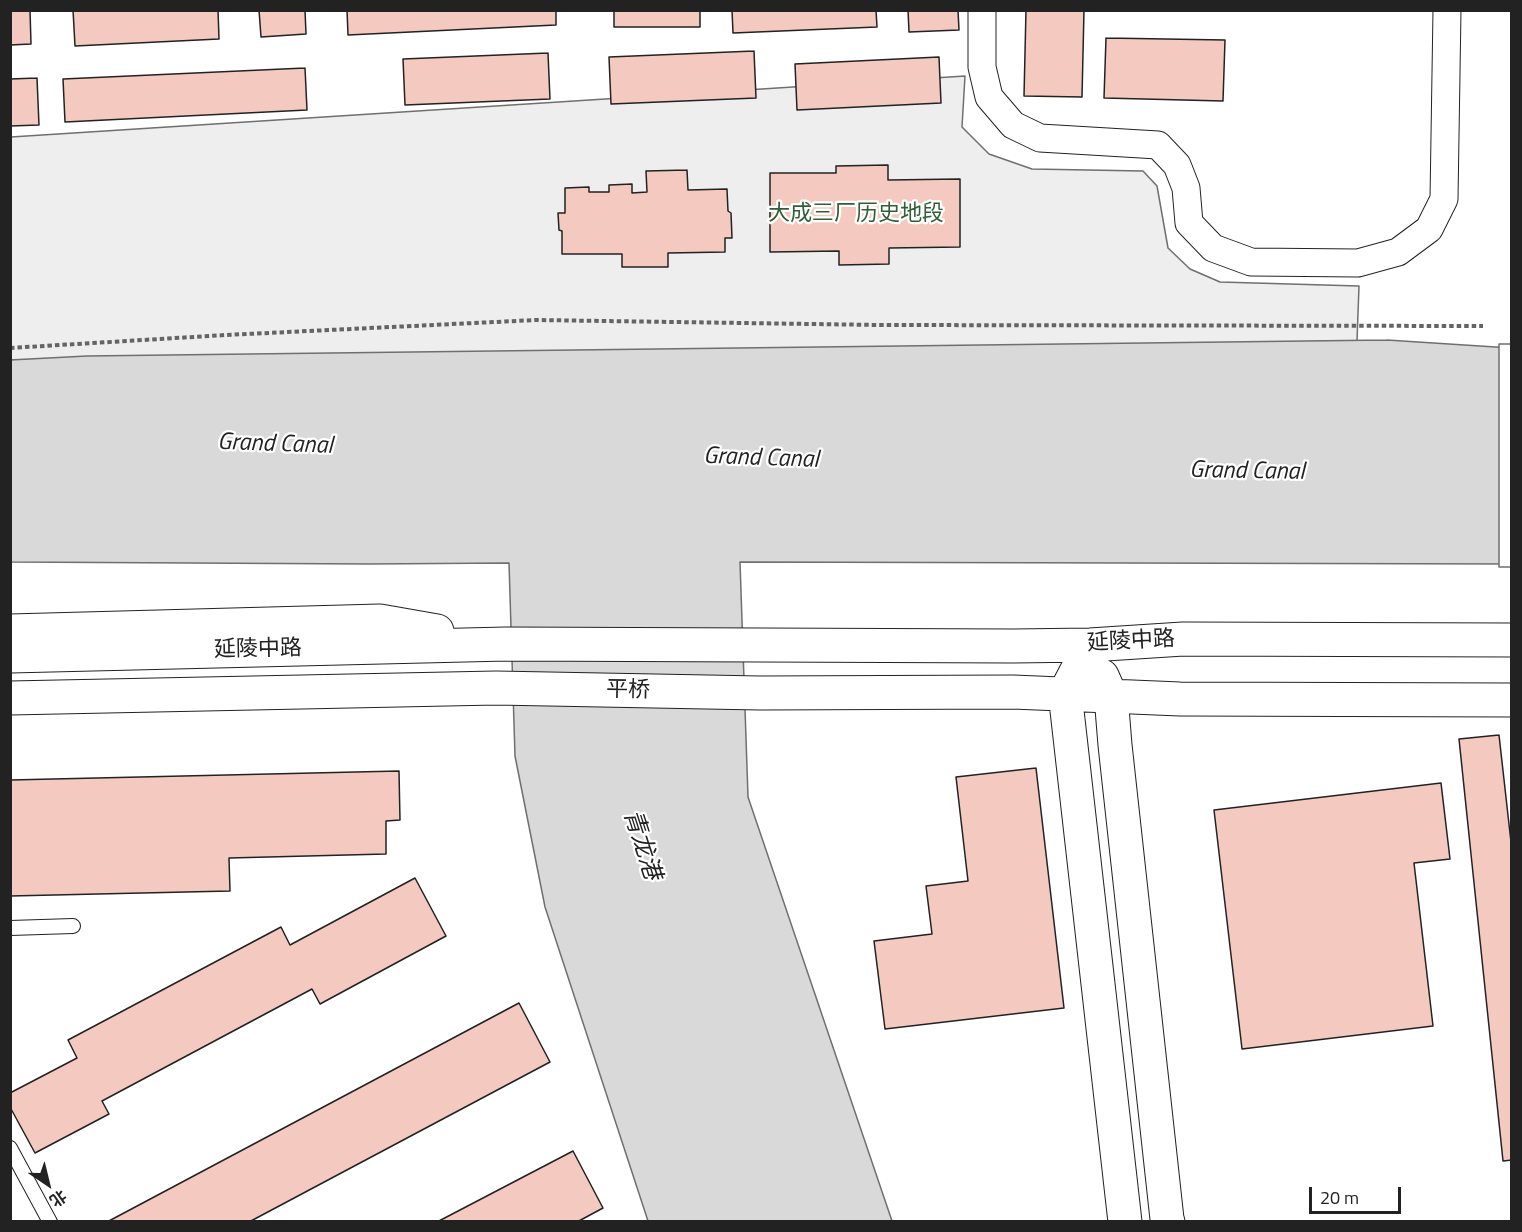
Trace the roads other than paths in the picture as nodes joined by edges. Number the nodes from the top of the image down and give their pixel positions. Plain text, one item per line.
1 (982, 10) edge
2 (1447, 10) edge
3 (10, 632) edge
4 (1512, 640) edge
5 (506, 644) junction
6 (751, 645) joint
7 (1090, 645) junction
8 (10, 656) edge
9 (496, 688) joint
10 (1065, 693) junction
11 (1111, 696) junction
12 (10, 698) edge
13 (1512, 700) edge
14 (74, 926) dead end
15 (10, 928) edge
16 (10, 1148) edge
17 (50, 1221) edge
18 (1125, 1221) edge
19 (1168, 1221) edge

1 - 2 street
3 - 5 main road
4 - 7 main road, 延陵中路
5 - 6 main road, 平桥
5 - 8 main road, 延陵中路
6 - 7 main road, 延陵中路
7 - 10 main road
7 - 11 main road
9 - 10 main road, 平桥
9 - 12 main road, 延陵中路
10 - 11 main road
10 - 18 main road
11 - 13 main road
11 - 19 main road
14 - 15 lane
16 - 17 lane

